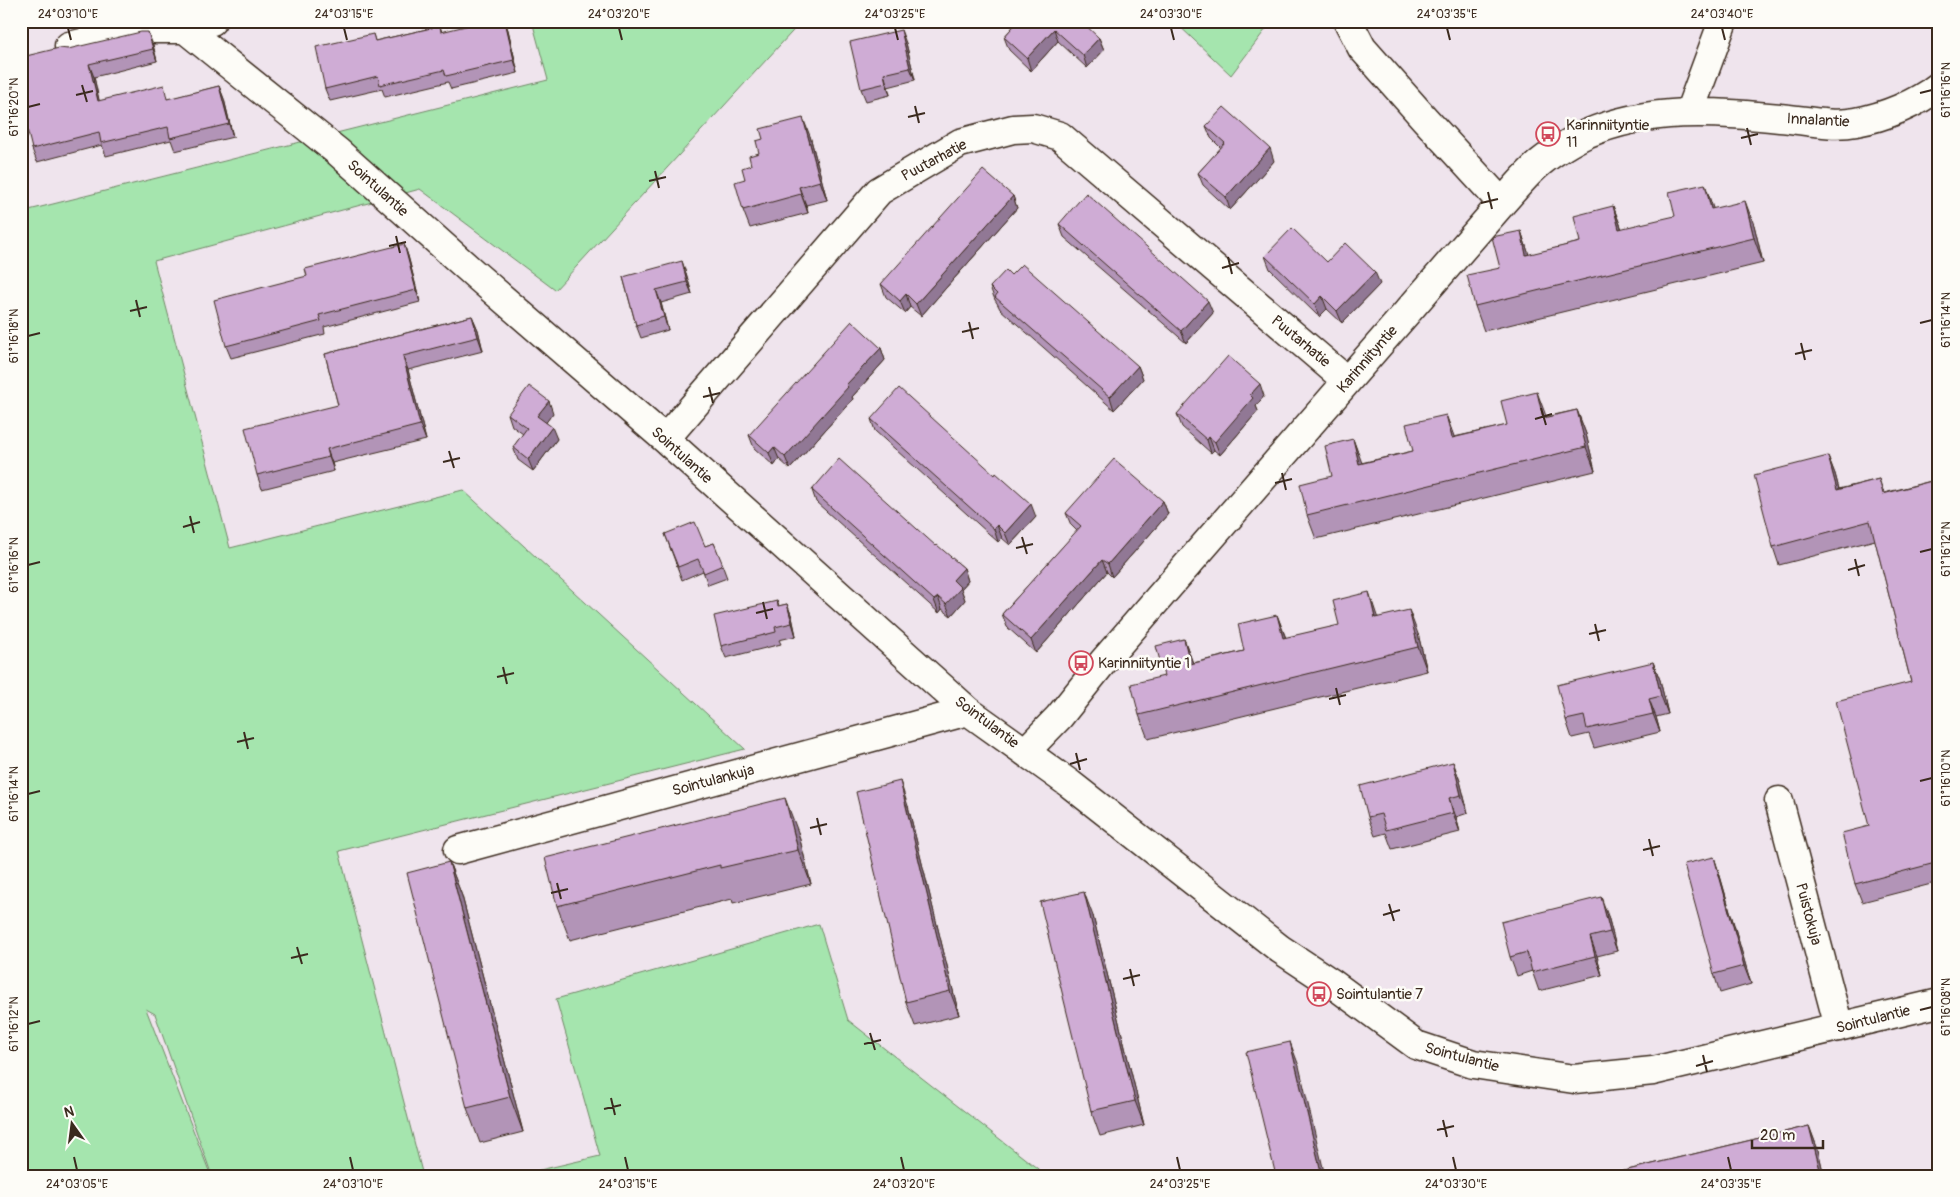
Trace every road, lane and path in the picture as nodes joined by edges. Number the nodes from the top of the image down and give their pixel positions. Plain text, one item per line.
1 (212, 21) edge
2 (1348, 21) edge
3 (1723, 21) edge
4 (180, 25) edge
5 (69, 46) dead end
6 (1939, 86) edge
7 (1689, 112) junction
8 (1502, 203) junction
9 (1348, 381) junction
10 (665, 440) junction
11 (968, 711) junction
12 (1026, 751) junction
13 (1779, 801) dead end
14 (458, 850) dead end
15 (1939, 1003) edge
16 (1839, 1028) junction

1 - 4 street
2 - 8 street
3 - 7 street
4 - 5 street
4 - 10 street, Sointulantie
6 - 7 street, Innalantie
7 - 8 street, Karinniityntie
8 - 9 street, Karinniityntie
9 - 10 street, Puutarhatie
9 - 12 street, Karinniityntie
10 - 11 street, Sointulantie
11 - 12 street, Sointulantie
11 - 14 street, Sointulankuja
12 - 16 street, Sointulantie
13 - 16 street, Puistokuja
15 - 16 street, Sointulantie

